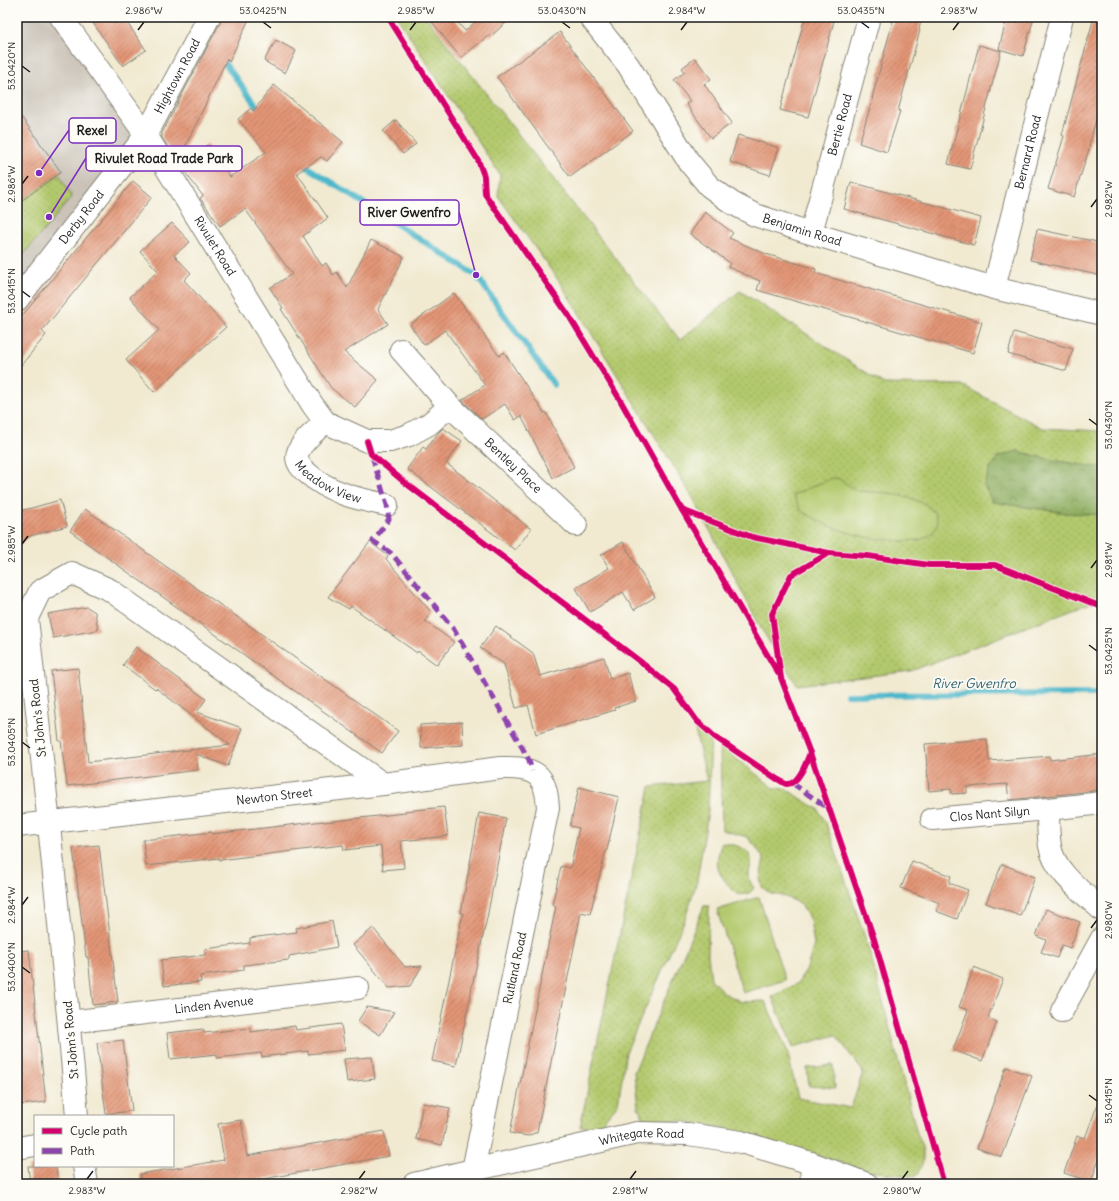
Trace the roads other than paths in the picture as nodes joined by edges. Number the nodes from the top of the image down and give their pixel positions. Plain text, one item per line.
1 (62, 17) edge
2 (209, 17) edge
3 (590, 17) edge
4 (869, 17) edge
5 (1062, 17) edge
6 (146, 135) junction
7 (811, 233) junction
8 (994, 288) junction
9 (17, 300) edge
10 (1102, 314) edge
11 (401, 350) dead end
12 (450, 406) junction
13 (325, 422) junction
14 (388, 504) dead end
15 (576, 525) dead end
16 (532, 770) joint
17 (383, 784) junction
18 (1102, 803) edge
19 (1048, 809) junction
20 (932, 819) dead end
21 (49, 823) junction
22 (17, 826) edge
23 (1102, 910) edge
24 (1102, 938) edge
25 (358, 988) dead end
26 (1062, 1011) dead end
27 (69, 1022) junction
28 (77, 1115) edge
29 (34, 1145) edge
30 (17, 1148) edge
31 (84, 1167) edge
32 (473, 1170) junction
33 (811, 1174) edge
34 (87, 1184) edge
35 (414, 1184) edge
36 (867, 1184) edge

1 - 6 street, Rivulet Road
2 - 6 street, Hightown Road
3 - 7 street, Benjamin Road
4 - 7 street, Bertie Road
5 - 8 street, Bernard Road
6 - 9 street, Derby Road
6 - 13 street, Rivulet Road
7 - 8 street, Benjamin Road
8 - 10 street, Benjamin Road
11 - 12 street, Bentley Place
12 - 13 street, Rivulet Road
12 - 15 street, Bentley Place
13 - 14 street, Meadow View
16 - 17 street, Newton Street
16 - 32 street, Rutland Road
17 - 21 street, Newton Street
17 - 21 street, St John's Road
18 - 19 street, Clos Nant Silyn
19 - 20 street, Clos Nant Silyn
19 - 23 street, Clos Nant Silyn
21 - 22 street, Newton Street
21 - 27 street, St John's Road
24 - 26 street
25 - 27 street, Linden Avenue
27 - 28 street, St John's Road
29 - 30 street
31 - 34 street
32 - 33 street, Whitegate Road
32 - 35 street, Whitegate Road
33 - 36 street, Whitegate Road

